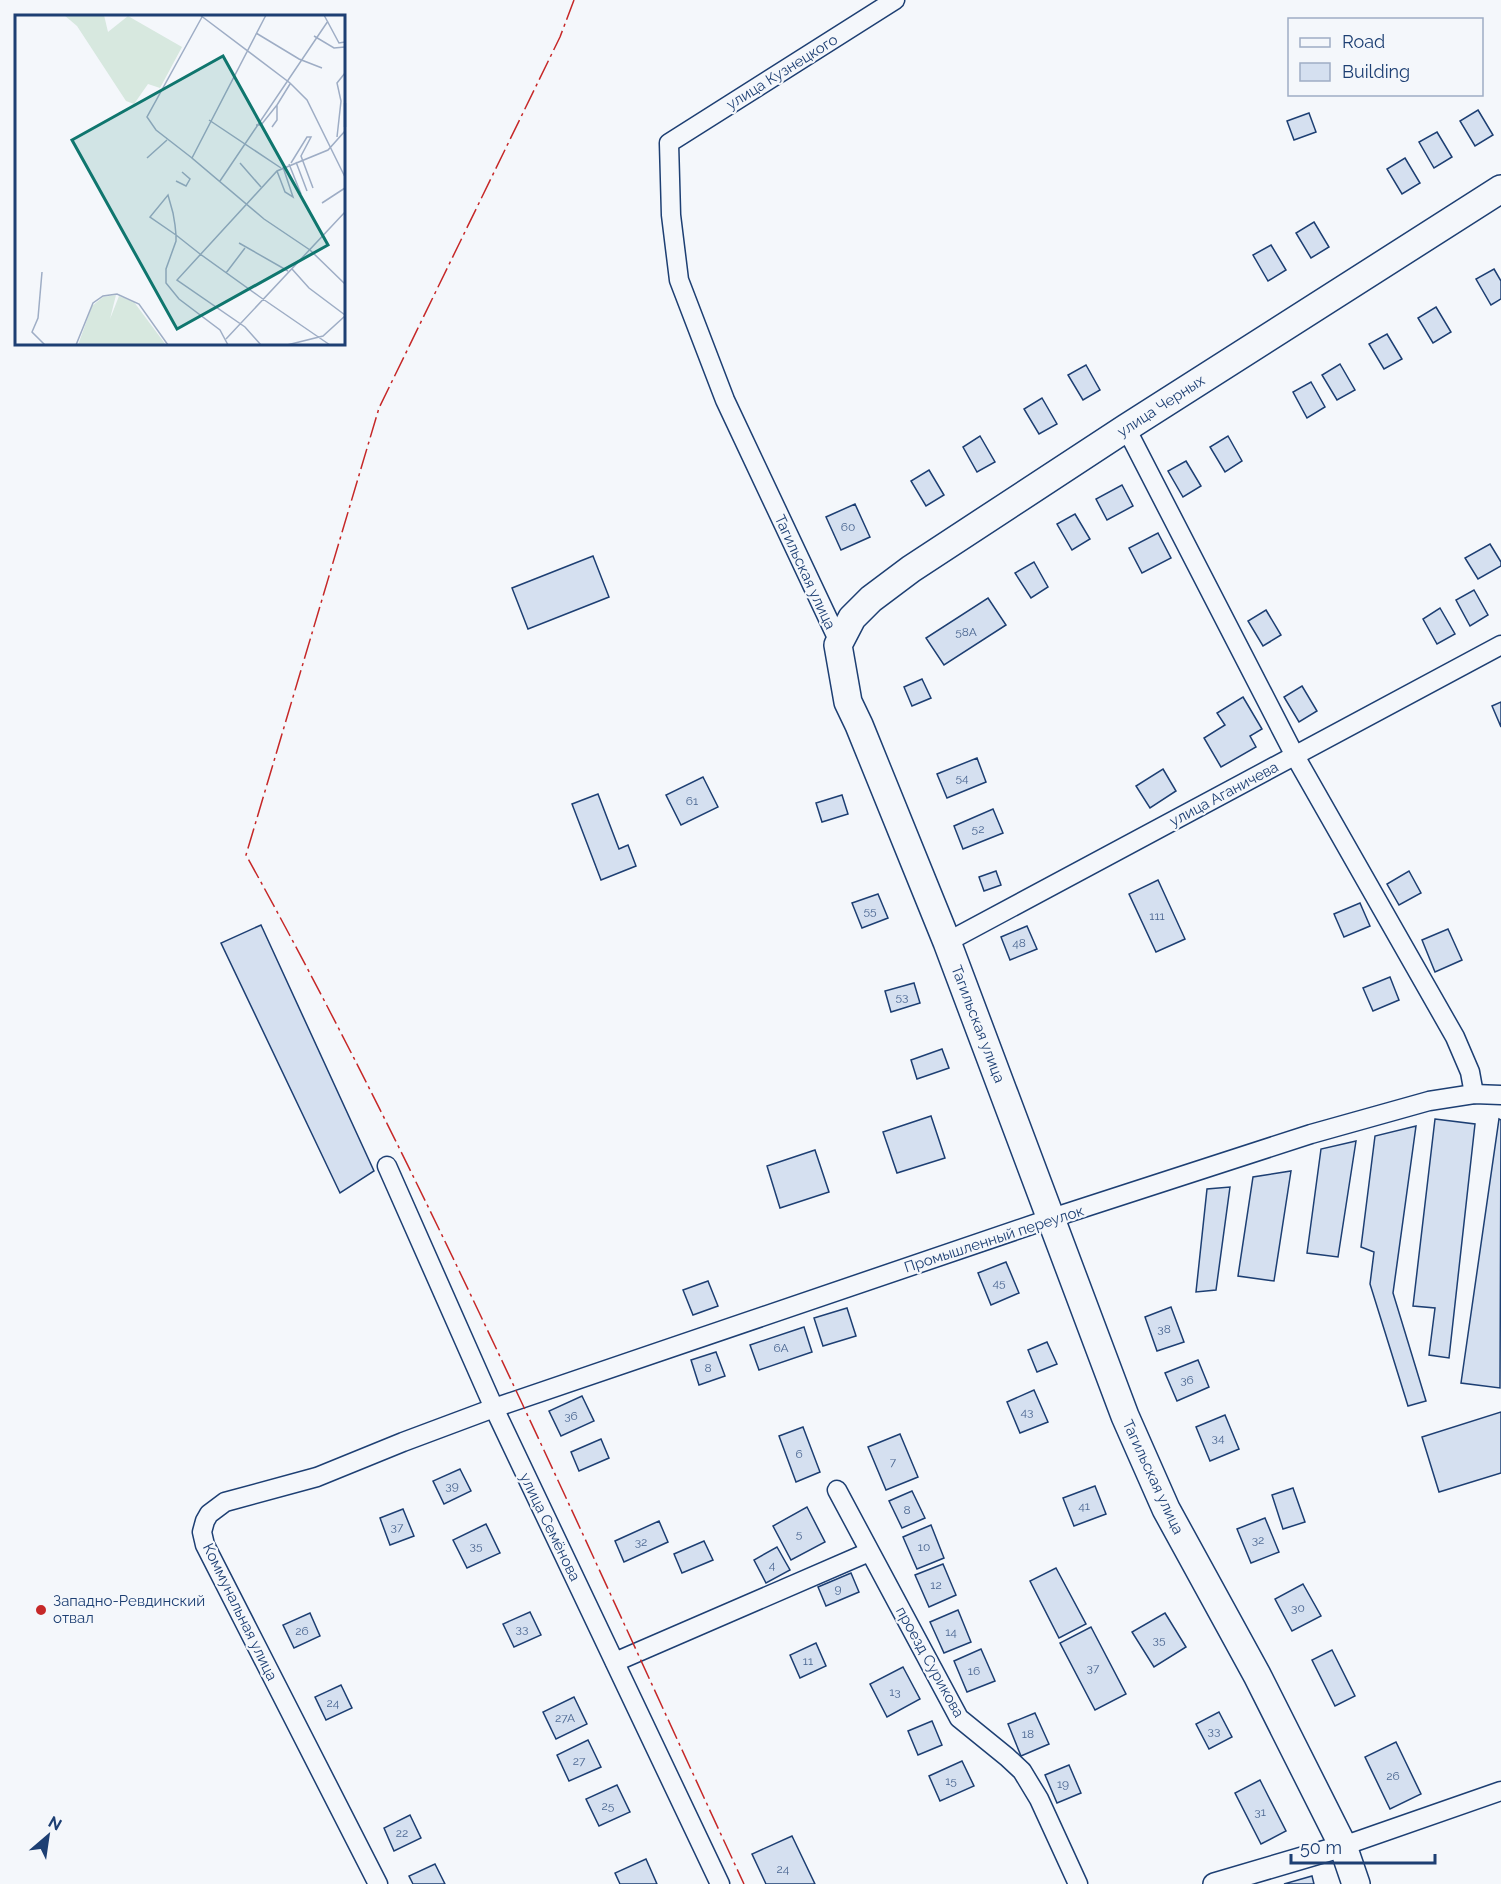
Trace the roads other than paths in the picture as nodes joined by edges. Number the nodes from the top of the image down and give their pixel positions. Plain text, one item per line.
1 (895, 0) edge
2 (669, 143) joint
3 (1501, 189) edge
4 (1125, 428) junction
5 (838, 642) junction
6 (1501, 645) edge
7 (1294, 756) junction
8 (947, 942) junction
9 (1474, 1094) junction
10 (1501, 1095) edge
11 (387, 1166) dead end
12 (1052, 1218) junction
13 (494, 1408) junction
14 (837, 1490) dead end
15 (869, 1552) junction
16 (615, 1662) junction
17 (1501, 1791) edge
18 (1343, 1846) junction
19 (378, 1884) edge
20 (720, 1884) edge
21 (1077, 1884) edge
22 (1214, 1884) edge
23 (1356, 1884) edge

1 - 2 street, улица Кузнецкого
2 - 5 street, Тагильская улица
3 - 4 main road, улица Черных
4 - 5 main road, улица Черных
4 - 7 street
5 - 8 main road, Тагильская улица
6 - 7 street, улица Аганичева
7 - 8 street, улица Аганичева
7 - 9 street
8 - 12 main road, Тагильская улица
9 - 10 street, Промышленный переулок
9 - 12 street, Промышленный переулок
11 - 13 street, улица Семёнова
12 - 13 street, Промышленный переулок
12 - 18 main road, Тагильская улица
13 - 16 street, улица Семёнова
13 - 19 street, Коммунальная улица
14 - 15 street, проезд Сурикова
15 - 16 street
15 - 21 street, проезд Сурикова
16 - 20 street, улица Семёнова
17 - 18 street
18 - 22 street
18 - 23 main road, Тагильская улица

